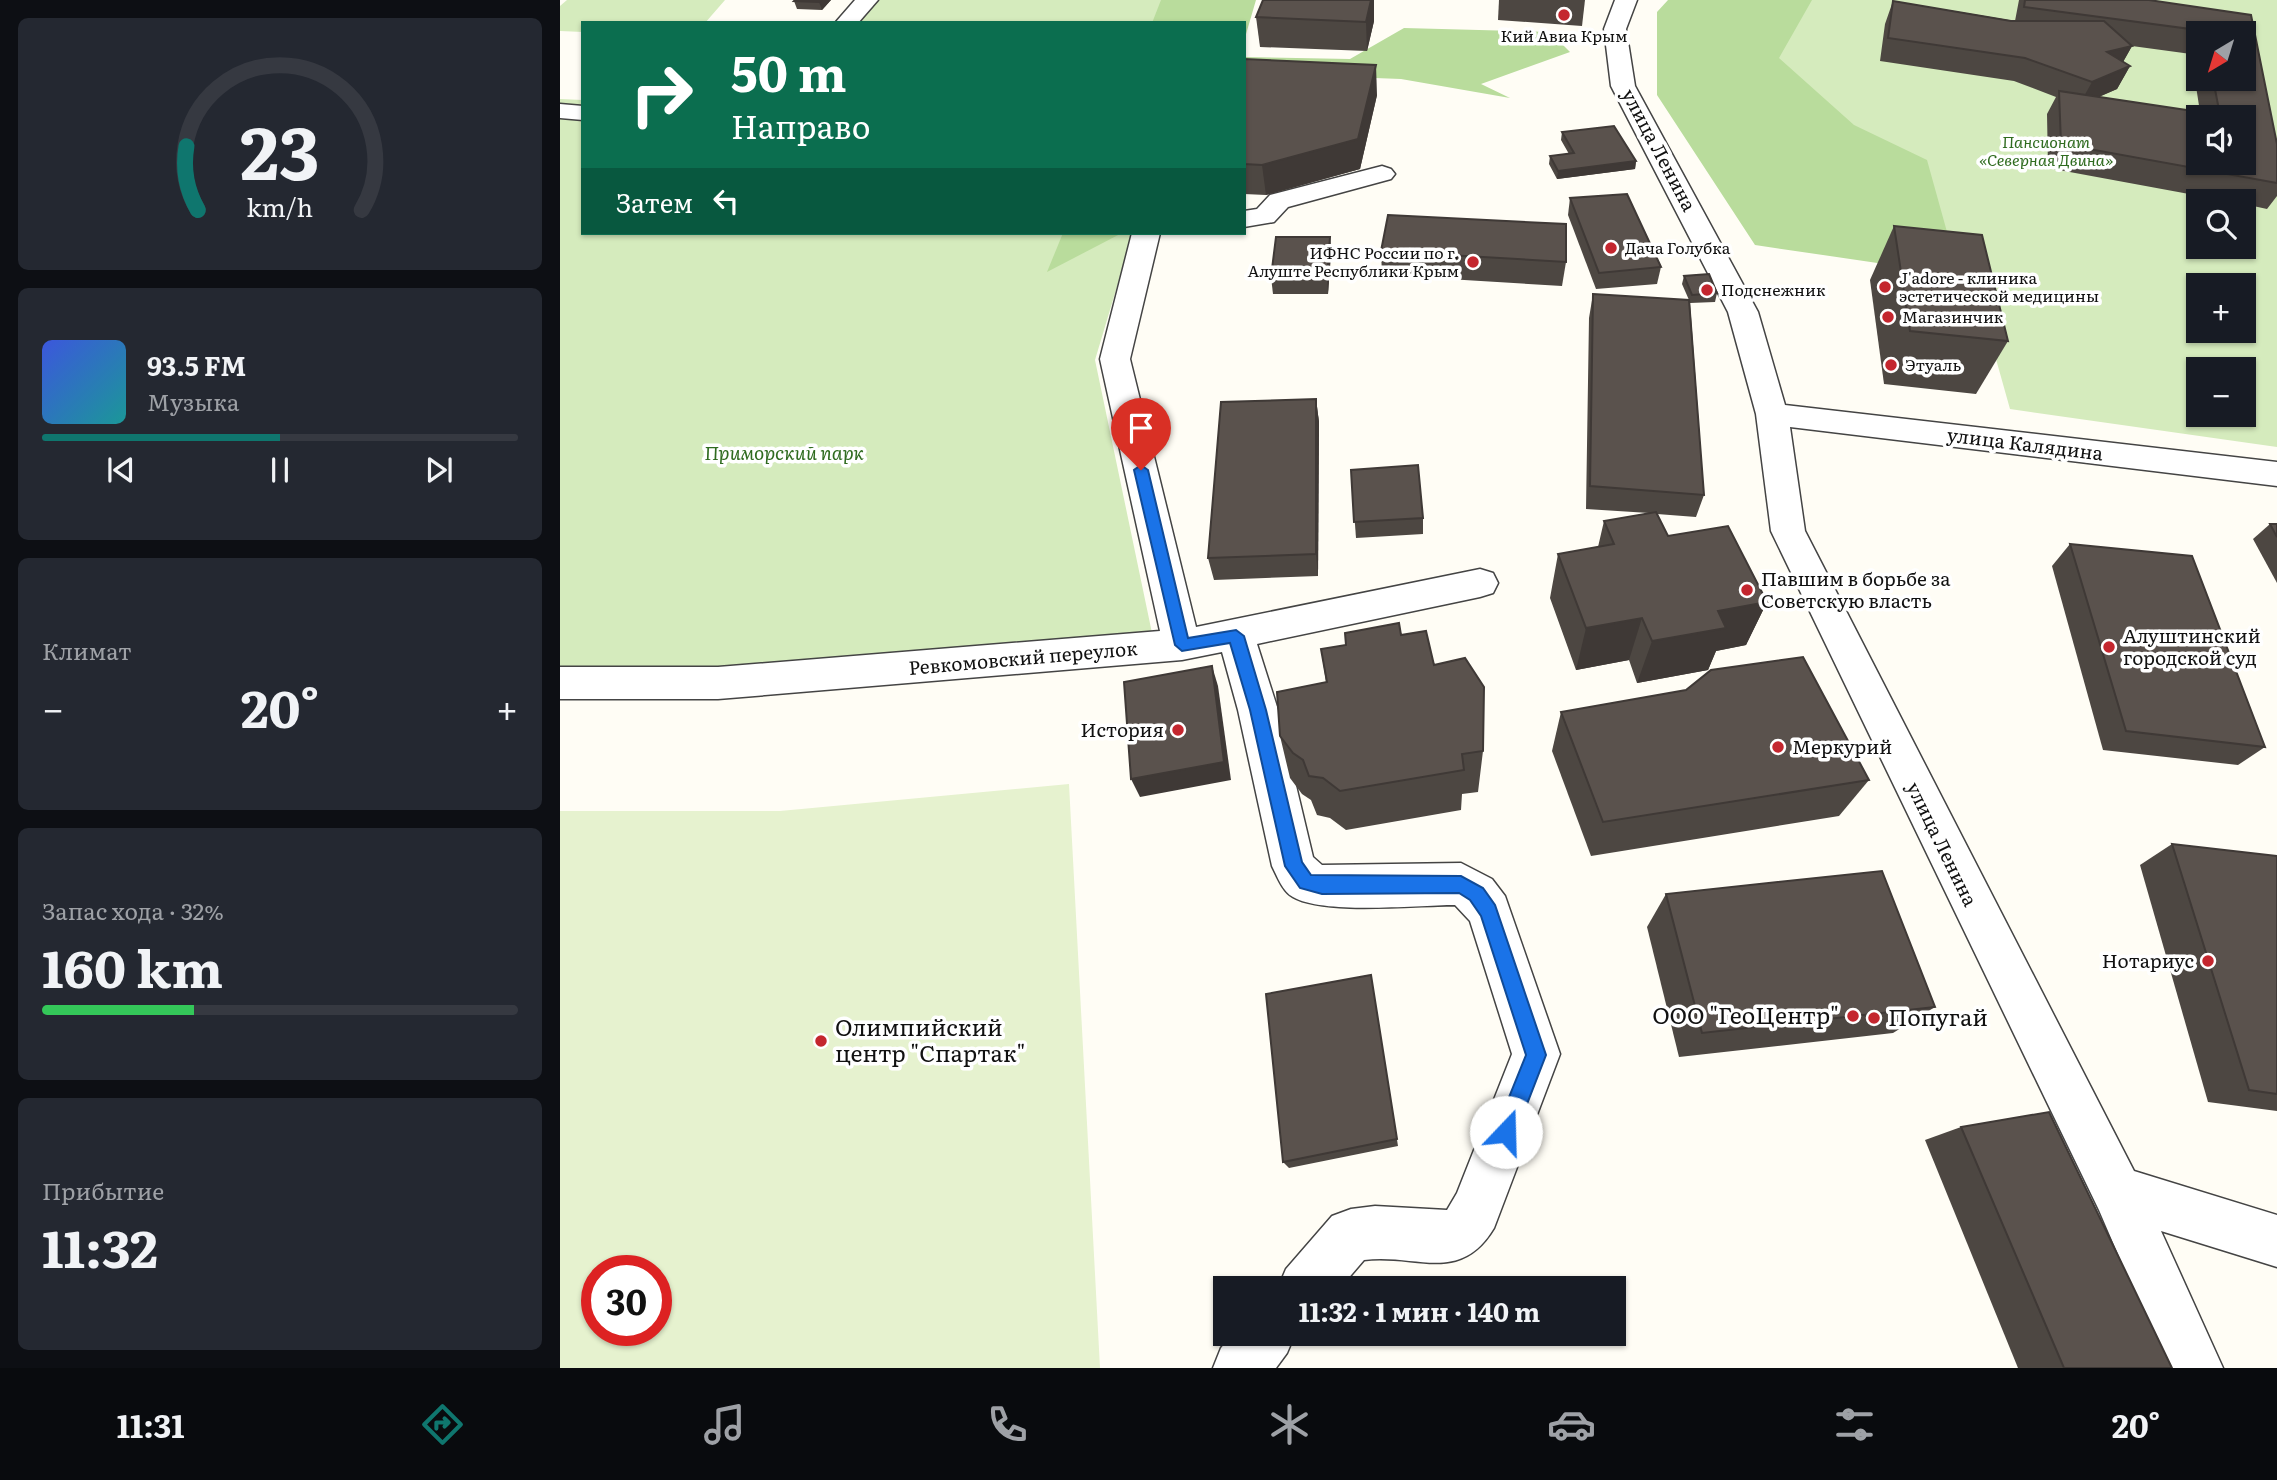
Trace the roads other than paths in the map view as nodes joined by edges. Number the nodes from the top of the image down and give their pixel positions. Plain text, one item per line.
1 (867, 0) edge
2 (1626, 0) edge
3 (848, 21) edge
4 (560, 111) edge
5 (581, 113) edge
6 (1382, 174) dead end
7 (1246, 219) edge
8 (1146, 235) edge
9 (1772, 414) junction
10 (2277, 474) edge
11 (1480, 583) dead end
12 (1236, 636) junction
13 (1182, 645) junction
14 (560, 683) edge
15 (2116, 1192) junction
16 (2277, 1241) edge
17 (1315, 1276) edge
18 (1258, 1346) edge
19 (1241, 1368) edge
20 (2194, 1368) edge

1 - 3 street
2 - 9 street, улица Ленина
4 - 5 street
6 - 7 street
8 - 13 street
9 - 10 street, улица Калядина
9 - 15 street, улица Ленина
11 - 12 street, Ревкомовский переулок
12 - 13 street, Ревкомовский переулок
12 - 17 street
13 - 14 street, Ревкомовский переулок
15 - 16 street
15 - 20 street, улица Ленина
18 - 19 street

